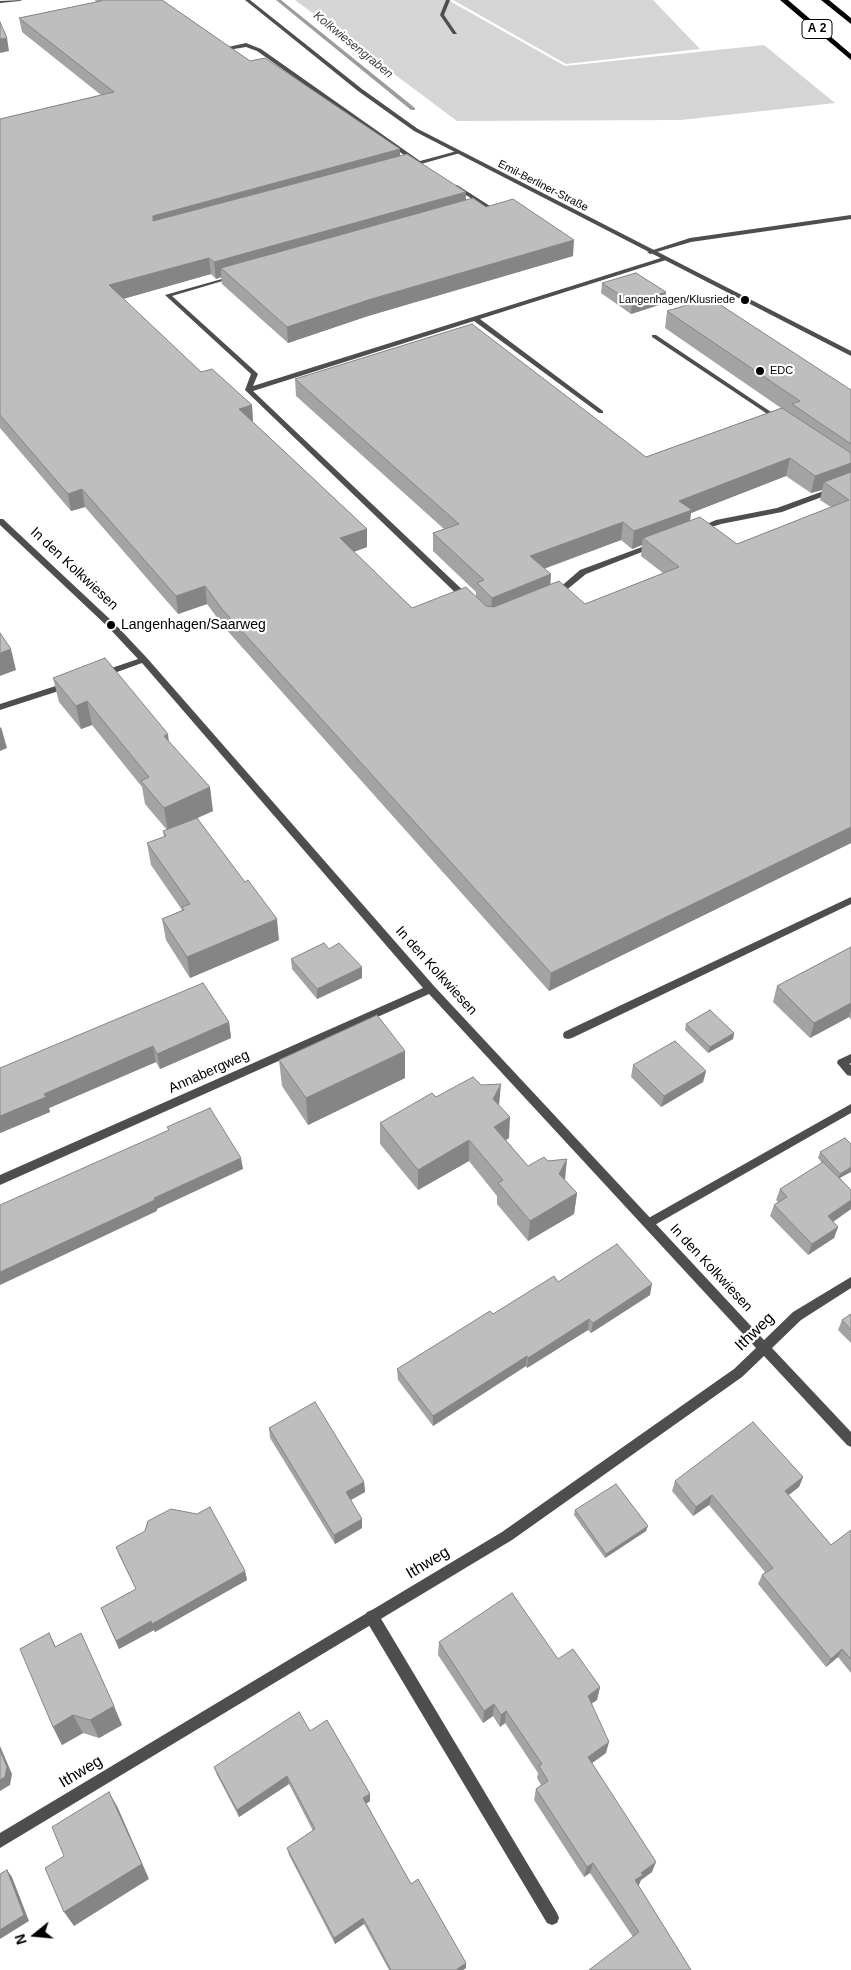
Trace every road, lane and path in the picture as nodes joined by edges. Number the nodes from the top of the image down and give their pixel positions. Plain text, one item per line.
1 (20, 0) edge
2 (247, 0) edge
3 (448, 0) edge
4 (784, 0) edge
5 (825, 0) edge
6 (0, 2) edge
7 (851, 22) edge
8 (456, 34) dead end
9 (222, 49) edge
10 (851, 58) edge
11 (457, 152) junction
12 (419, 163) junction
13 (410, 165) edge
14 (426, 168) edge
15 (449, 182) edge
16 (468, 211) edge
17 (851, 217) edge
18 (650, 252) junction
19 (664, 259) junction
20 (243, 274) edge
21 (476, 319) junction
22 (654, 336) dead end
23 (851, 354) edge
24 (248, 390) junction
25 (601, 412) dead end
26 (786, 424) edge
27 (851, 484) edge
28 (0, 521) edge
29 (692, 532) edge
30 (665, 542) edge
31 (551, 598) edge
32 (475, 608) edge
33 (144, 660) junction
34 (90, 678) edge
35 (81, 681) edge
36 (0, 707) edge
37 (851, 900) edge
38 (430, 989) junction
39 (568, 1035) dead end
40 (851, 1058) edge
41 (851, 1072) edge
42 (851, 1108) edge
43 (0, 1180) edge
44 (649, 1223) junction
45 (851, 1282) edge
46 (764, 1347) junction
47 (851, 1441) edge
48 (372, 1617) junction
49 (0, 1841) edge
50 (552, 1918) dead end

1 - 6 street
2 - 11 street, Emil-Berliner-Straße
3 - 8 street
4 - 10 highway, A 2
5 - 7 highway, A 2
9 - 12 street
11 - 12 street
11 - 18 street, Emil-Berliner-Straße
12 - 13 street
12 - 14 street
15 - 16 street
17 - 18 street
18 - 19 street, Emil-Berliner-Straße
19 - 21 street
19 - 23 street, Emil-Berliner-Straße
20 - 24 street
21 - 24 street
21 - 25 street
22 - 26 street
24 - 32 street
27 - 29 street
28 - 33 street, In den Kolkwiesen
30 - 31 street
33 - 34 street
33 - 38 street, In den Kolkwiesen
35 - 36 street
37 - 39 street
38 - 43 street, Annabergweg
38 - 44 street, In den Kolkwiesen
40 - 41 street
42 - 44 street
44 - 46 street, In den Kolkwiesen
45 - 46 street, Ithweg
46 - 47 street, In den Kolkwiesen
46 - 48 street, Ithweg
48 - 49 street, Ithweg
48 - 50 street

